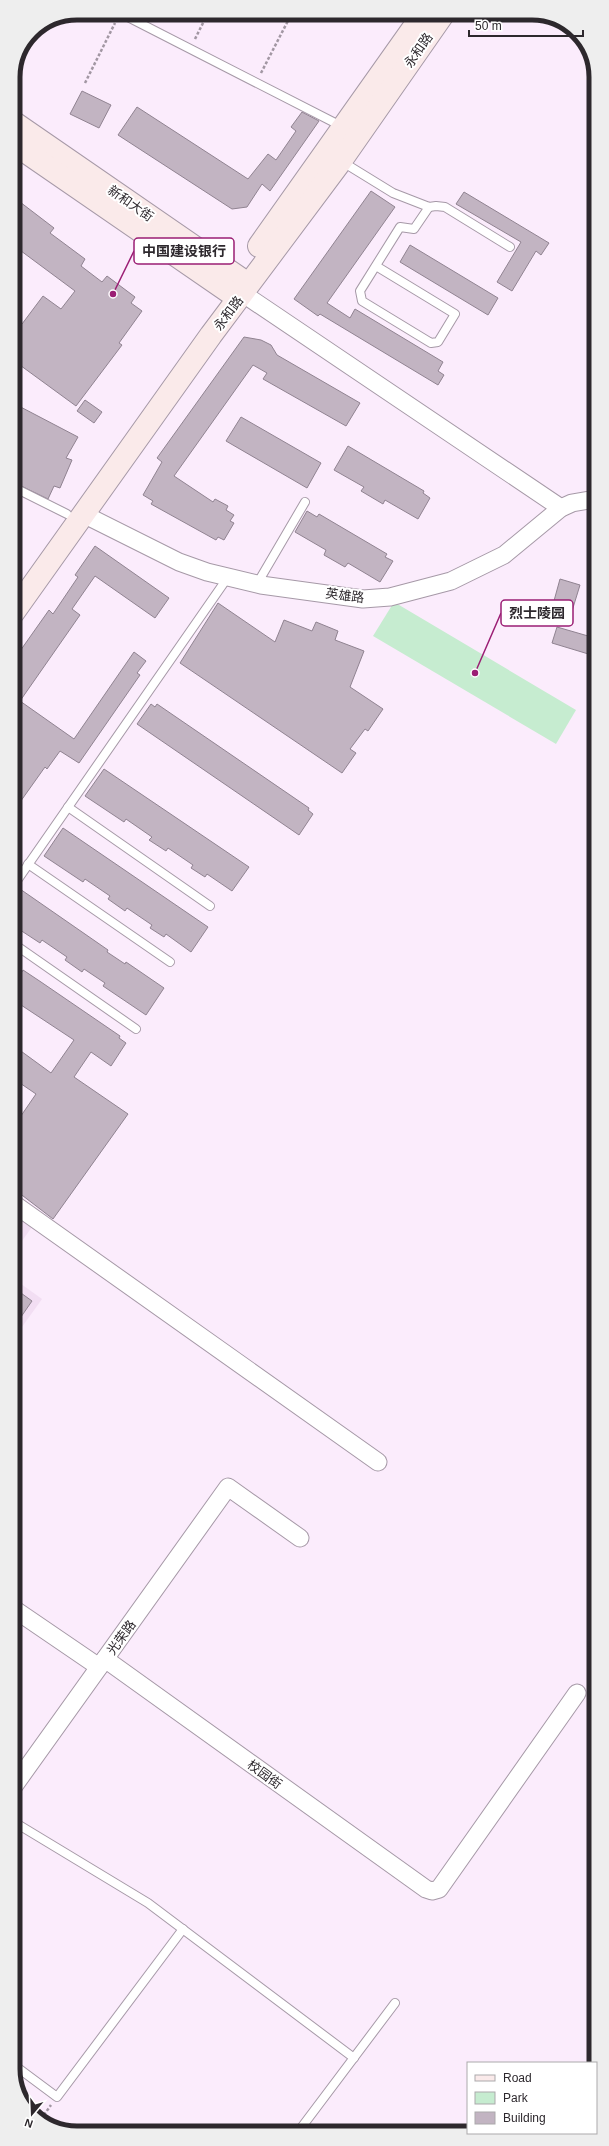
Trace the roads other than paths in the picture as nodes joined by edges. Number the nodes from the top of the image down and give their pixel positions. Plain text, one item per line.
1 (134, 20) edge
2 (419, 20) edge
3 (439, 20) edge
4 (20, 127) edge
5 (344, 127) junction
6 (20, 148) edge
7 (340, 161) junction
8 (429, 207) junction
9 (510, 247) dead end
10 (376, 266) junction
11 (238, 288) junction
12 (20, 490) edge
13 (589, 500) edge
14 (305, 502) dead end
15 (561, 508) junction
16 (75, 514) junction
17 (228, 577) junction
18 (20, 581) edge
19 (257, 584) junction
20 (20, 602) edge
21 (68, 807) junction
22 (28, 864) junction
23 (20, 876) edge
24 (210, 906) dead end
25 (20, 948) edge
26 (170, 962) dead end
27 (136, 1029) dead end
28 (20, 1208) edge
29 (378, 1462) dead end
30 (300, 1538) dead end
31 (20, 1613) edge
32 (102, 1663) junction
33 (577, 1694) dead end
34 (20, 1778) edge
35 (20, 1826) edge
36 (183, 1929) junction
37 (395, 2003) dead end
38 (354, 2058) junction
39 (20, 2069) edge
40 (303, 2126) edge

1 - 5 lane
2 - 5 main road, 永和路
3 - 7 main road, 永和路
4 - 11 main road, 新和大街
5 - 11 main road, 永和路
6 - 11 main road, 新和大街
7 - 8 lane
7 - 11 main road, 永和路
8 - 9 lane
8 - 10 lane
10 - 10 lane
11 - 15 street
11 - 16 main road, 永和路
12 - 16 lane
13 - 15 street, 英雄路
14 - 19 lane
15 - 19 street, 英雄路
16 - 17 street, 英雄路
16 - 18 main road, 永和路
16 - 20 main road, 永和路
17 - 19 street, 英雄路
17 - 21 lane
21 - 22 lane
21 - 24 lane
22 - 23 lane
22 - 26 lane
25 - 27 lane
28 - 29 street
30 - 32 street, 光荣路
31 - 32 street, 校园街
32 - 33 street, 校园街
32 - 34 street, 光荣路
35 - 36 lane
36 - 38 lane
36 - 39 lane
37 - 38 lane
38 - 40 lane

